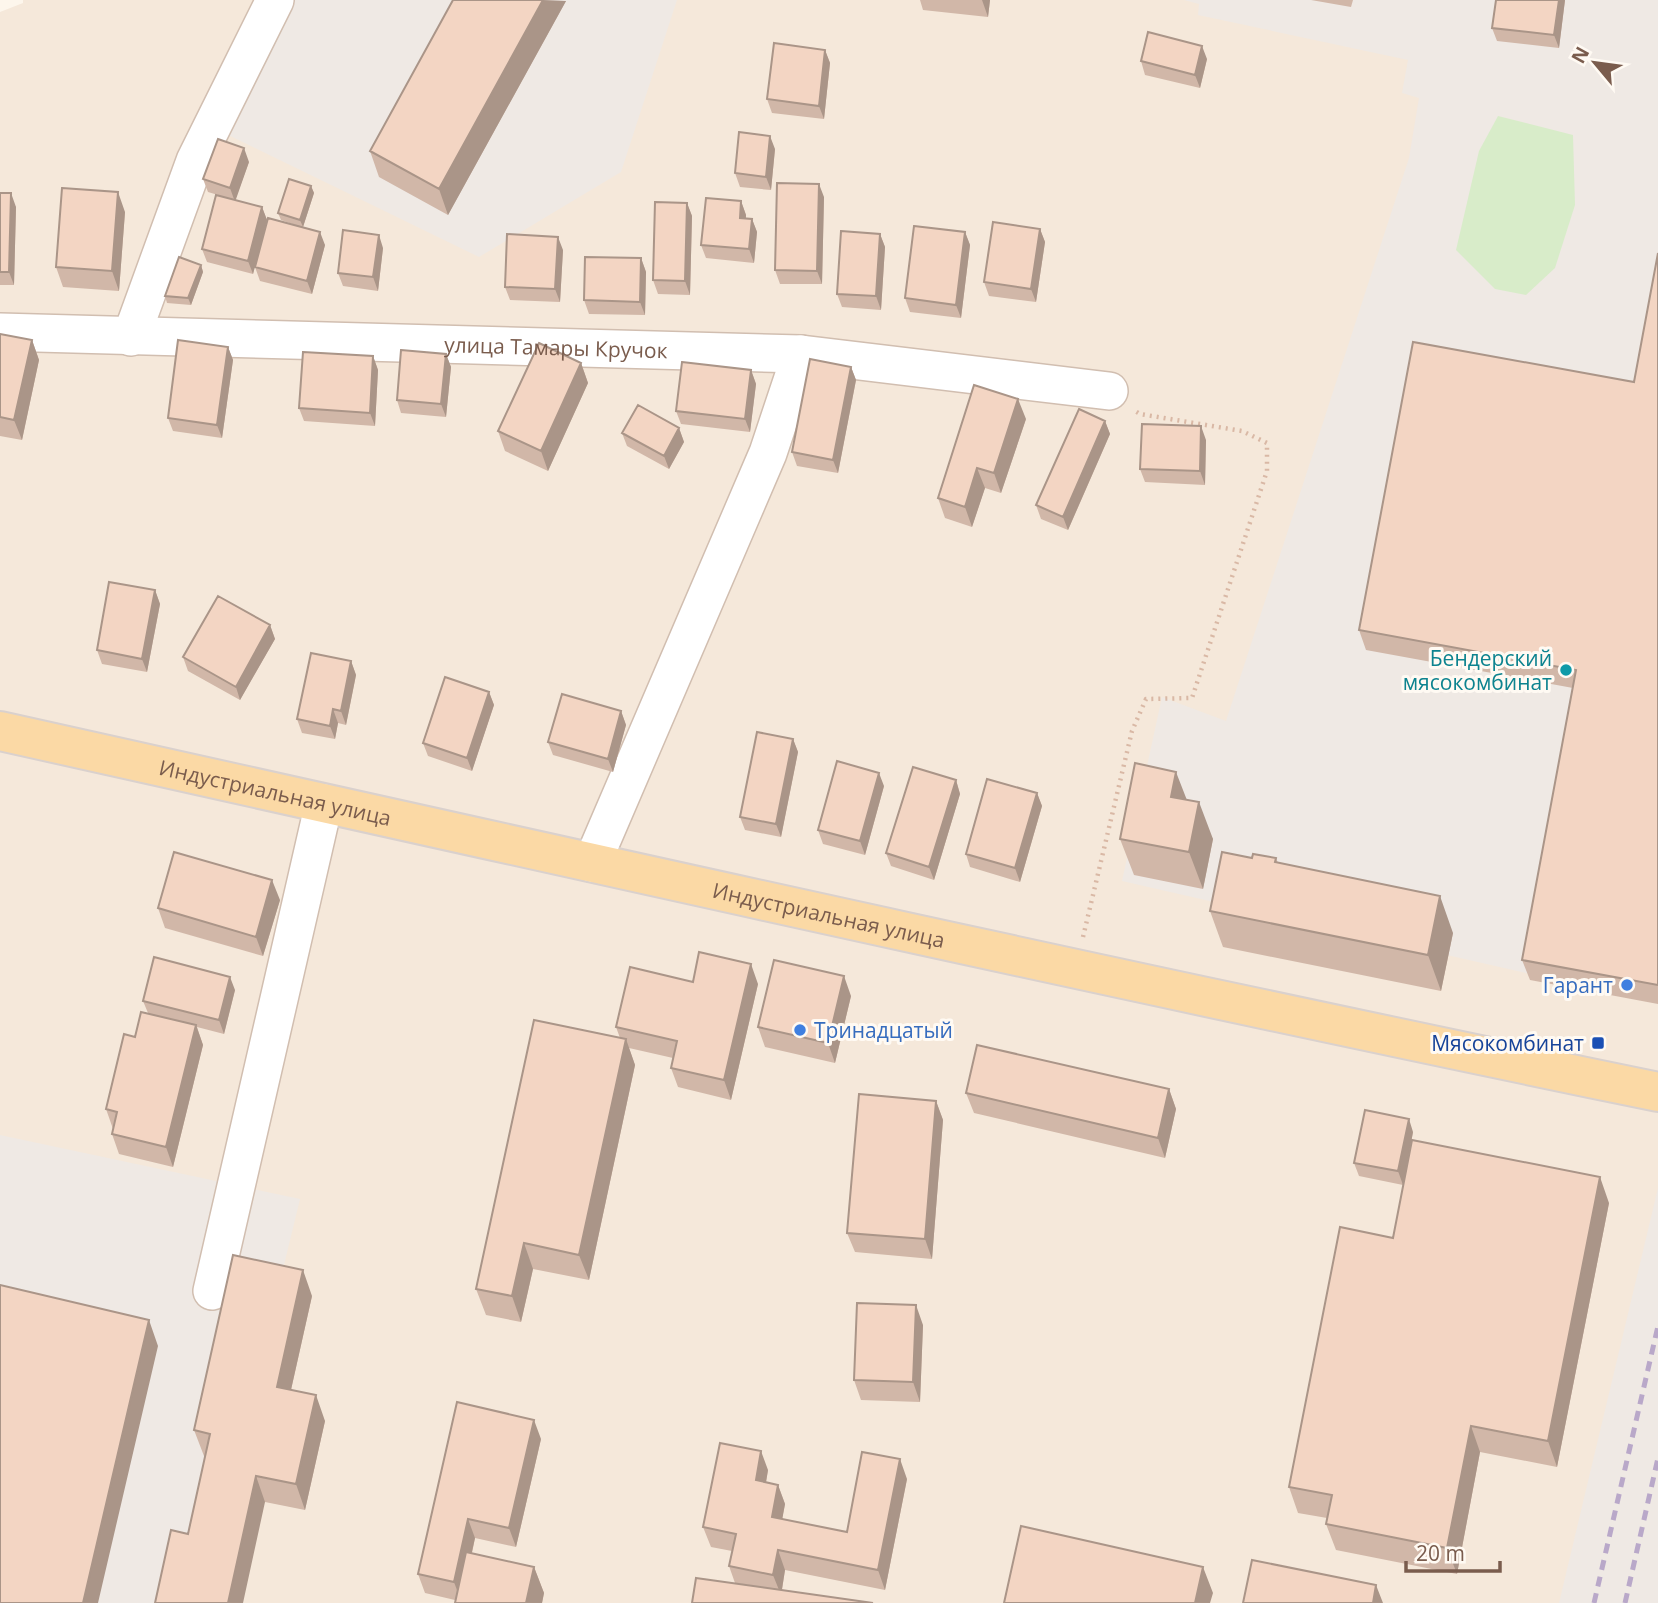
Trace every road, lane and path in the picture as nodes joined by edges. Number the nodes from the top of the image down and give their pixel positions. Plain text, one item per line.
1 (275, 0) edge
2 (0, 332) edge
3 (131, 337) junction
4 (801, 354) junction
5 (1109, 391) joint
6 (0, 731) edge
7 (324, 803) junction
8 (592, 863) junction
9 (1076, 968) junction
10 (1658, 1091) edge
11 (212, 1291) dead end

1 - 3 street
2 - 3 street, улица Тамары Кручок
3 - 4 street, улица Тамары Кручок
4 - 5 street, улица Тамары Кручок
4 - 8 street
5 - 9 path
6 - 7 main road, Индустриальная улица
7 - 8 main road, Индустриальная улица
7 - 11 street
8 - 9 main road, Индустриальная улица
9 - 10 main road, Индустриальная улица

